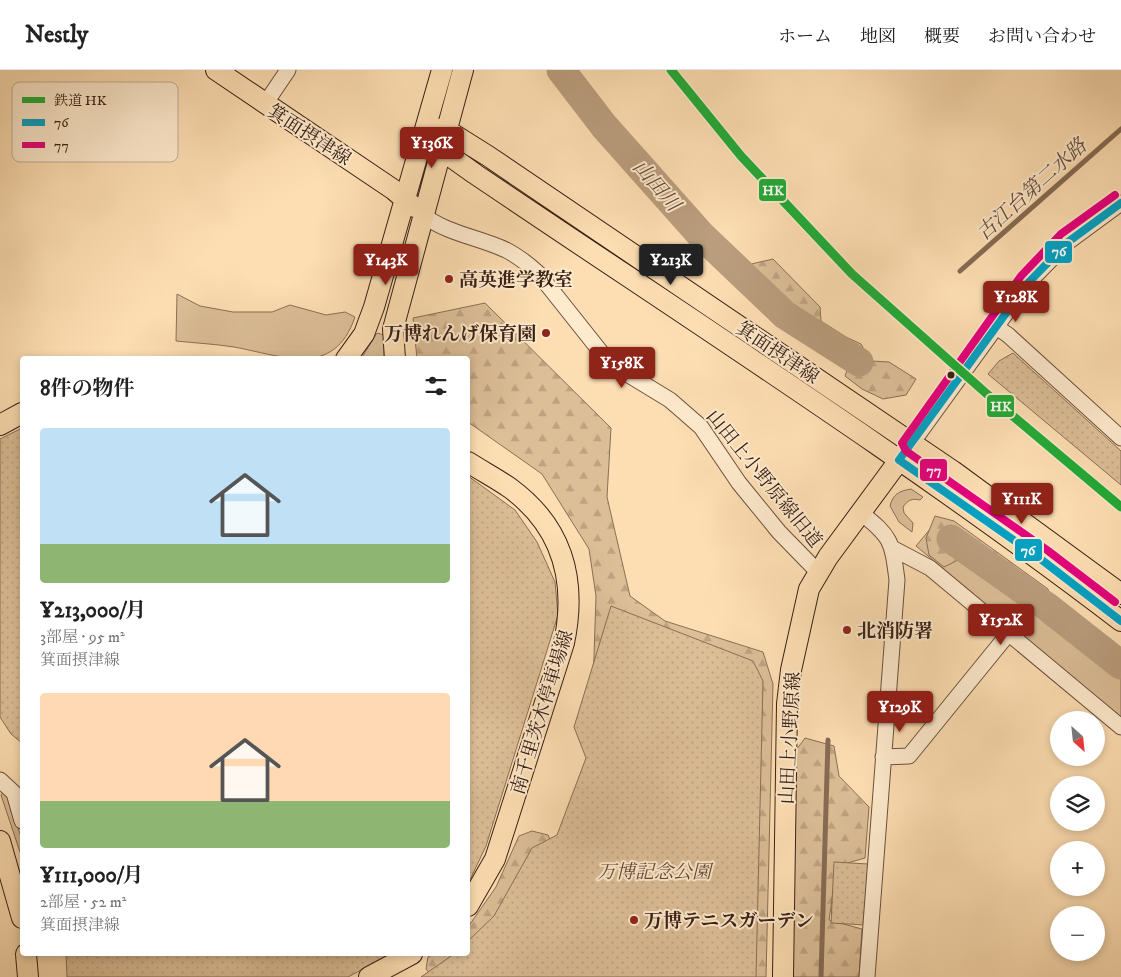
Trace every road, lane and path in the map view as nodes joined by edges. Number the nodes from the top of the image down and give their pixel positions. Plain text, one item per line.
1 (216, 70) edge
2 (288, 70) edge
3 (442, 70) edge
4 (463, 70) edge
5 (266, 104) junction
6 (425, 129) junction
7 (446, 129) junction
8 (440, 149) junction
9 (404, 198) junction
10 (1121, 203) edge
11 (423, 215) junction
12 (995, 326) junction
13 (348, 356) edge
14 (395, 356) edge
15 (20, 415) edge
16 (0, 425) edge
17 (1121, 438) edge
18 (912, 443) junction
19 (899, 460) junction
20 (470, 463) edge
21 (861, 513) junction
22 (892, 548) junction
23 (819, 573) junction
24 (1121, 594) edge
25 (1121, 621) edge
26 (1009, 633) junction
27 (1121, 727) edge
28 (883, 757) junction
29 (0, 780) edge
30 (20, 814) edge
31 (0, 841) edge
32 (470, 903) edge
33 (20, 905) edge
34 (26, 956) edge
35 (408, 956) edge
36 (869, 976) edge
37 (28, 977) edge
38 (369, 977) edge
39 (783, 977) edge

1 - 5 main road, 箕面摂津線
2 - 5 street
3 - 6 main road
4 - 7 main road
5 - 9 main road, 箕面摂津線
6 - 7 main road
6 - 8 main road, 箕面摂津線
6 - 9 main road
7 - 8 main road
7 - 18 main road, 箕面摂津線
8 - 11 main road
8 - 19 main road, 箕面摂津線
9 - 11 main road, 箕面摂津線
9 - 13 main road
10 - 12 street
11 - 14 main road
11 - 23 street, 山田上小野原線旧道
12 - 17 street
12 - 18 street
15 - 16 main road
18 - 19 main road, 山田上小野原線
18 - 24 main road, 箕面摂津線
19 - 21 main road, 山田上小野原線
19 - 25 main road, 箕面摂津線
20 - 32 main road, 南千里茨木停車場線
21 - 22 street
21 - 23 main road, 山田上小野原線
22 - 26 street
22 - 28 street
23 - 39 main road, 山田上小野原線
26 - 27 street
26 - 28 street
28 - 36 street
29 - 30 street
31 - 33 main road
34 - 37 main road
35 - 38 main road

